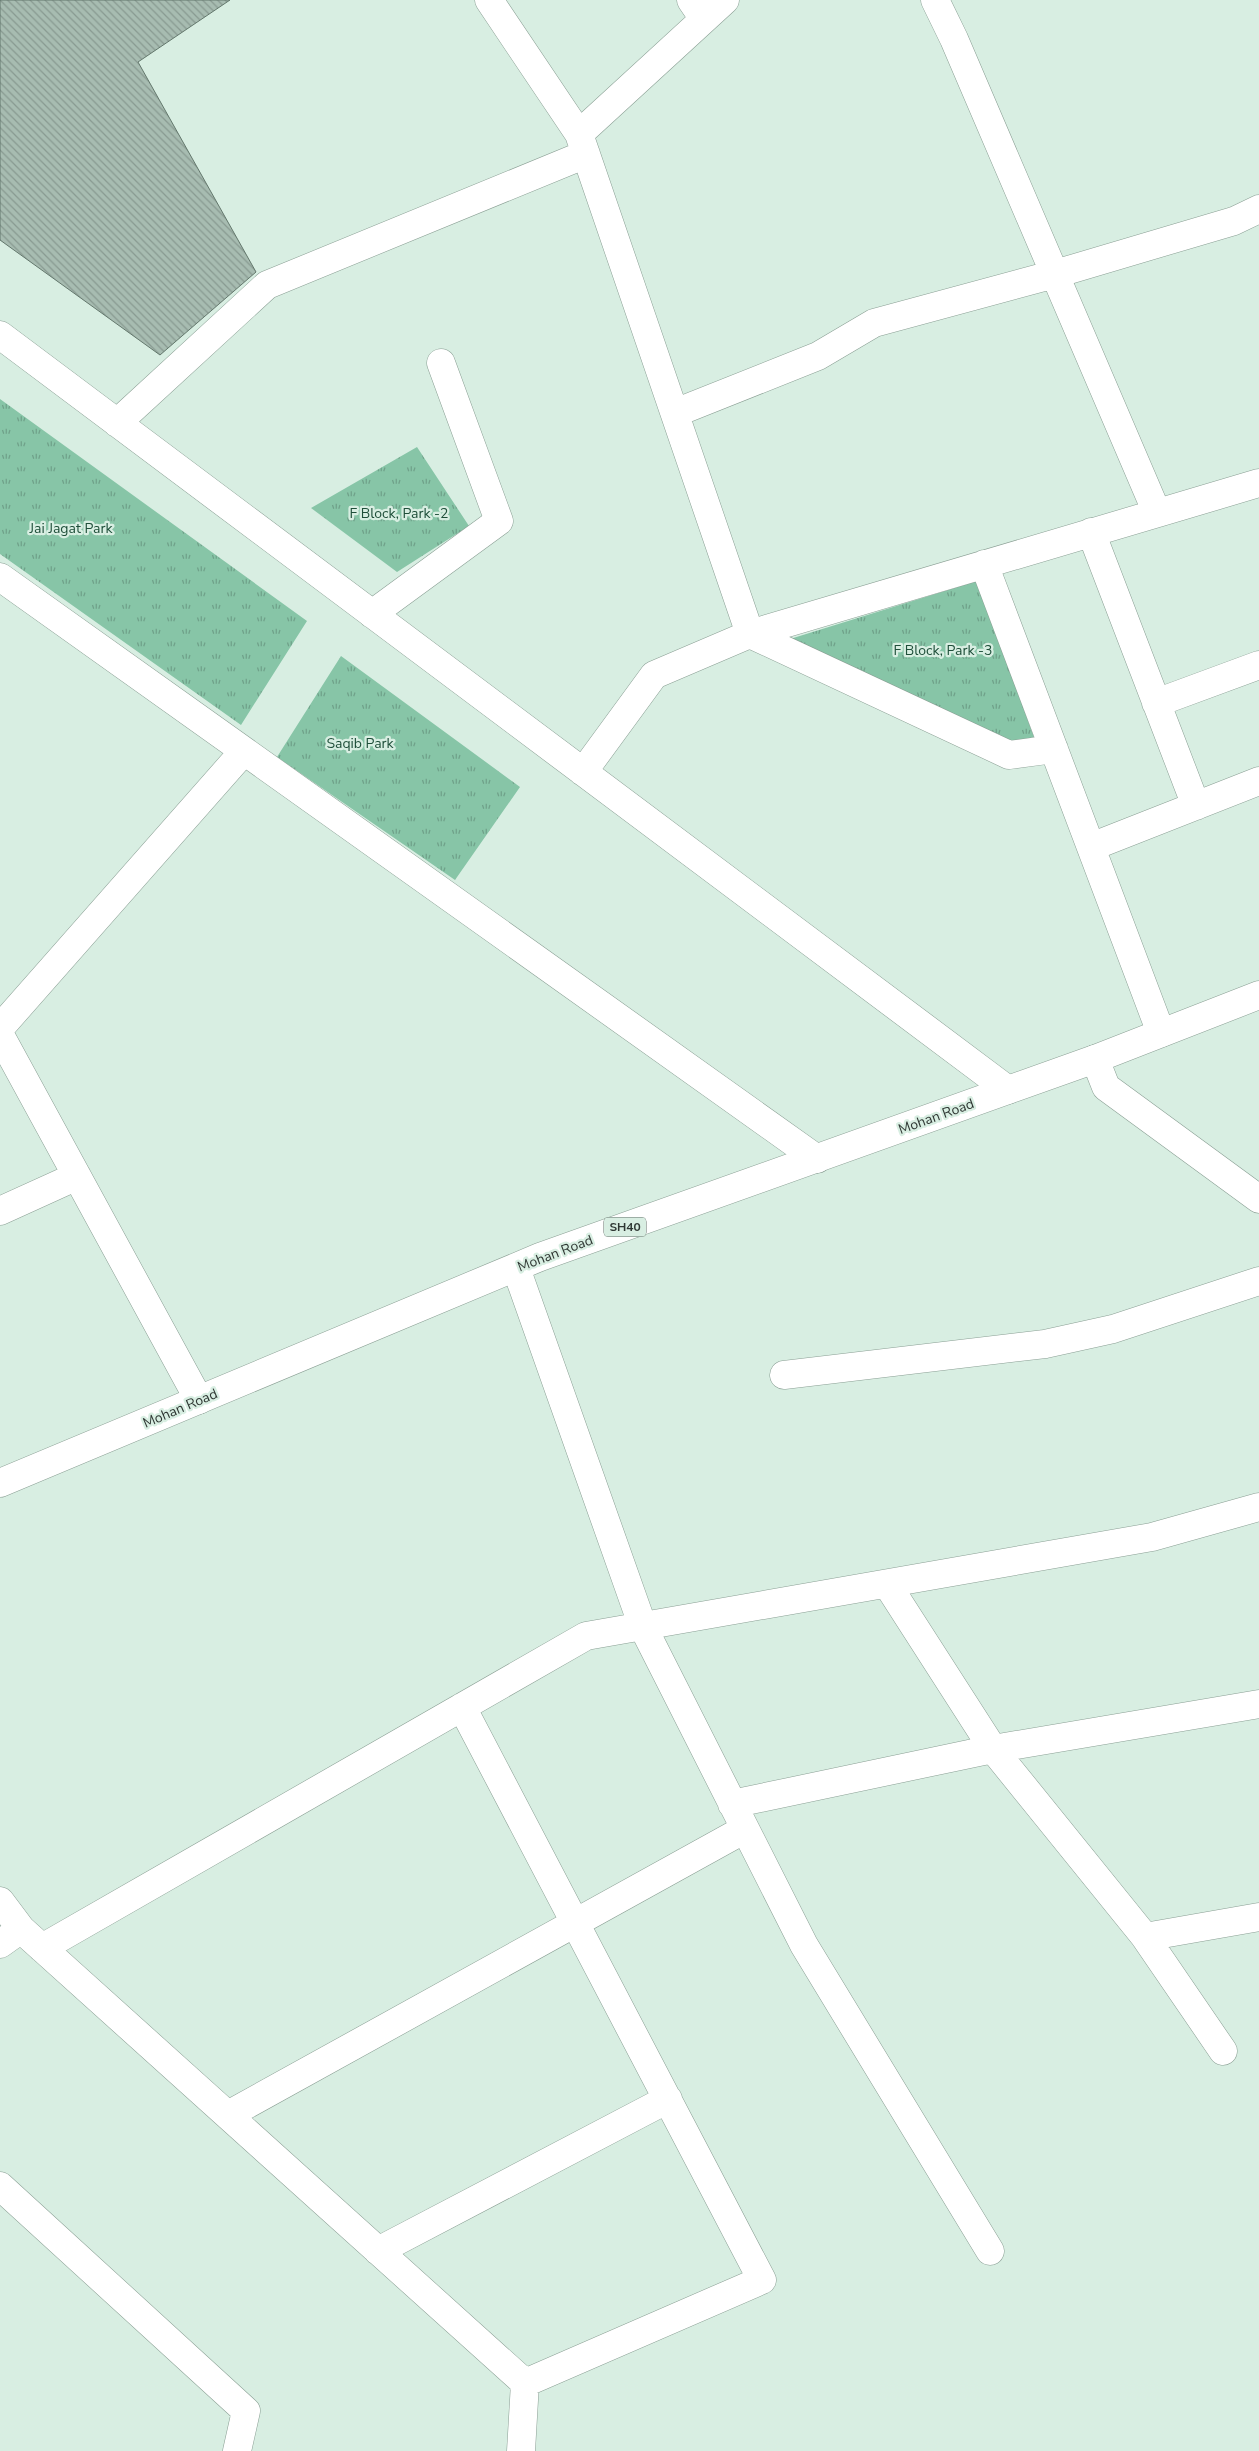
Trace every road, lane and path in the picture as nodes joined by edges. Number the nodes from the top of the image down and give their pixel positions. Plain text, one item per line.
1 (489, 0) edge
2 (725, 0) edge
3 (935, 0) edge
4 (698, 10) edge
5 (582, 144) junction
6 (1259, 209) edge
7 (1055, 274) junction
8 (0, 335) edge
9 (441, 363) dead end
10 (675, 413) junction
11 (117, 423) junction
12 (1259, 483) edge
13 (1157, 513) junction
14 (1091, 532) junction
15 (984, 564) junction
16 (0, 577) edge
17 (372, 614) junction
18 (750, 634) junction
19 (1259, 665) edge
20 (1156, 704) junction
21 (1054, 749) junction
22 (244, 751) junction
23 (583, 772) junction
24 (1259, 781) edge
25 (1196, 806) junction
26 (1091, 847) junction
27 (1259, 995) edge
28 (0, 1028) edge
29 (1162, 1034) junction
30 (0, 1035) edge
31 (1095, 1059) junction
32 (1008, 1090) junction
33 (817, 1159) junction
34 (77, 1176) junction
35 (1259, 1199) edge
36 (0, 1211) edge
37 (516, 1268) junction
38 (1259, 1281) edge
39 (784, 1375) dead end
40 (200, 1400) junction
41 (0, 1483) edge
42 (1259, 1507) edge
43 (886, 1584) junction
44 (643, 1627) junction
45 (1259, 1704) edge
46 (462, 1707) junction
47 (993, 1749) junction
48 (732, 1804) junction
49 (745, 1829) junction
50 (0, 1901) edge
51 (1259, 1917) edge
52 (575, 1923) junction
53 (10, 1936) edge
54 (1145, 1937) junction
55 (42, 1948) junction
56 (1223, 2051) dead end
57 (668, 2099) junction
58 (228, 2116) junction
59 (0, 2186) edge
60 (378, 2250) junction
61 (990, 2250) dead end
62 (525, 2383) junction
63 (237, 2451) edge
64 (521, 2451) edge

1 - 5 street
2 - 4 street
3 - 7 street
4 - 5 street
5 - 10 street
5 - 11 street
6 - 7 street
7 - 10 street
7 - 13 street
8 - 11 street
9 - 17 street
10 - 18 street
11 - 17 street
12 - 13 street
13 - 14 street
14 - 15 street
14 - 20 street
15 - 18 street
15 - 21 street
16 - 22 street
17 - 23 street
18 - 21 street
18 - 23 street
19 - 20 street
20 - 25 street
21 - 26 street
22 - 28 street
22 - 33 street
23 - 32 street
24 - 25 street
25 - 26 street
26 - 29 street
27 - 29 street, Mohan Road / SH40
29 - 31 street, Mohan Road / SH40
30 - 34 street
31 - 32 street, Mohan Road / SH40
31 - 35 street
32 - 33 street, Mohan Road / SH40
33 - 37 street, Mohan Road / SH40
34 - 36 street
34 - 40 street
37 - 40 street, Mohan Road / SH40
37 - 44 street
38 - 39 street
40 - 41 street, Mohan Road / SH40
42 - 43 street
43 - 44 street
43 - 47 street
44 - 46 street
44 - 48 street
45 - 47 street
46 - 52 street
46 - 55 street
47 - 48 street
47 - 54 street
48 - 49 street
49 - 52 street
49 - 61 street
50 - 53 street
51 - 54 street
52 - 57 street
52 - 58 street
53 - 55 street
54 - 56 street
55 - 58 street
57 - 60 street
57 - 62 street
58 - 60 street
59 - 63 street
60 - 62 street
62 - 64 street

